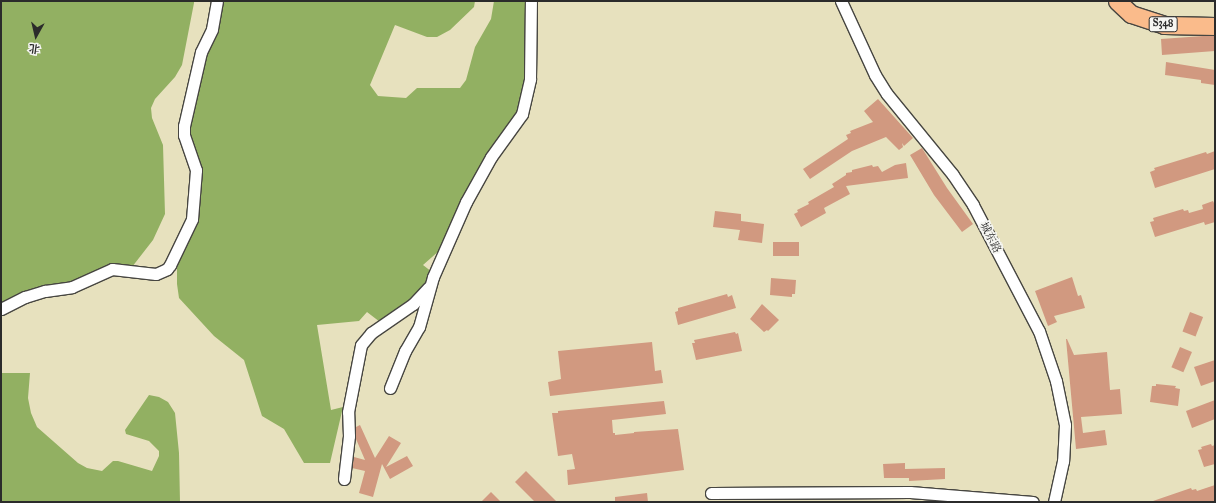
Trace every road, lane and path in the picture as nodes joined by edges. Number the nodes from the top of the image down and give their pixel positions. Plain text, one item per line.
1 (218, 1) edge
2 (531, 1) edge
3 (841, 1) edge
4 (1116, 1) edge
5 (1215, 26) edge
6 (431, 286) junction
7 (1, 309) edge
8 (390, 388) dead end
9 (344, 479) dead end
10 (711, 494) dead end
11 (790, 497) edge
12 (1033, 502) edge
13 (1054, 502) edge

1 - 7 street
2 - 6 street
3 - 13 street, 城东路
4 - 5 main road, S348
6 - 8 street
6 - 9 street
10 - 11 street
11 - 12 street

